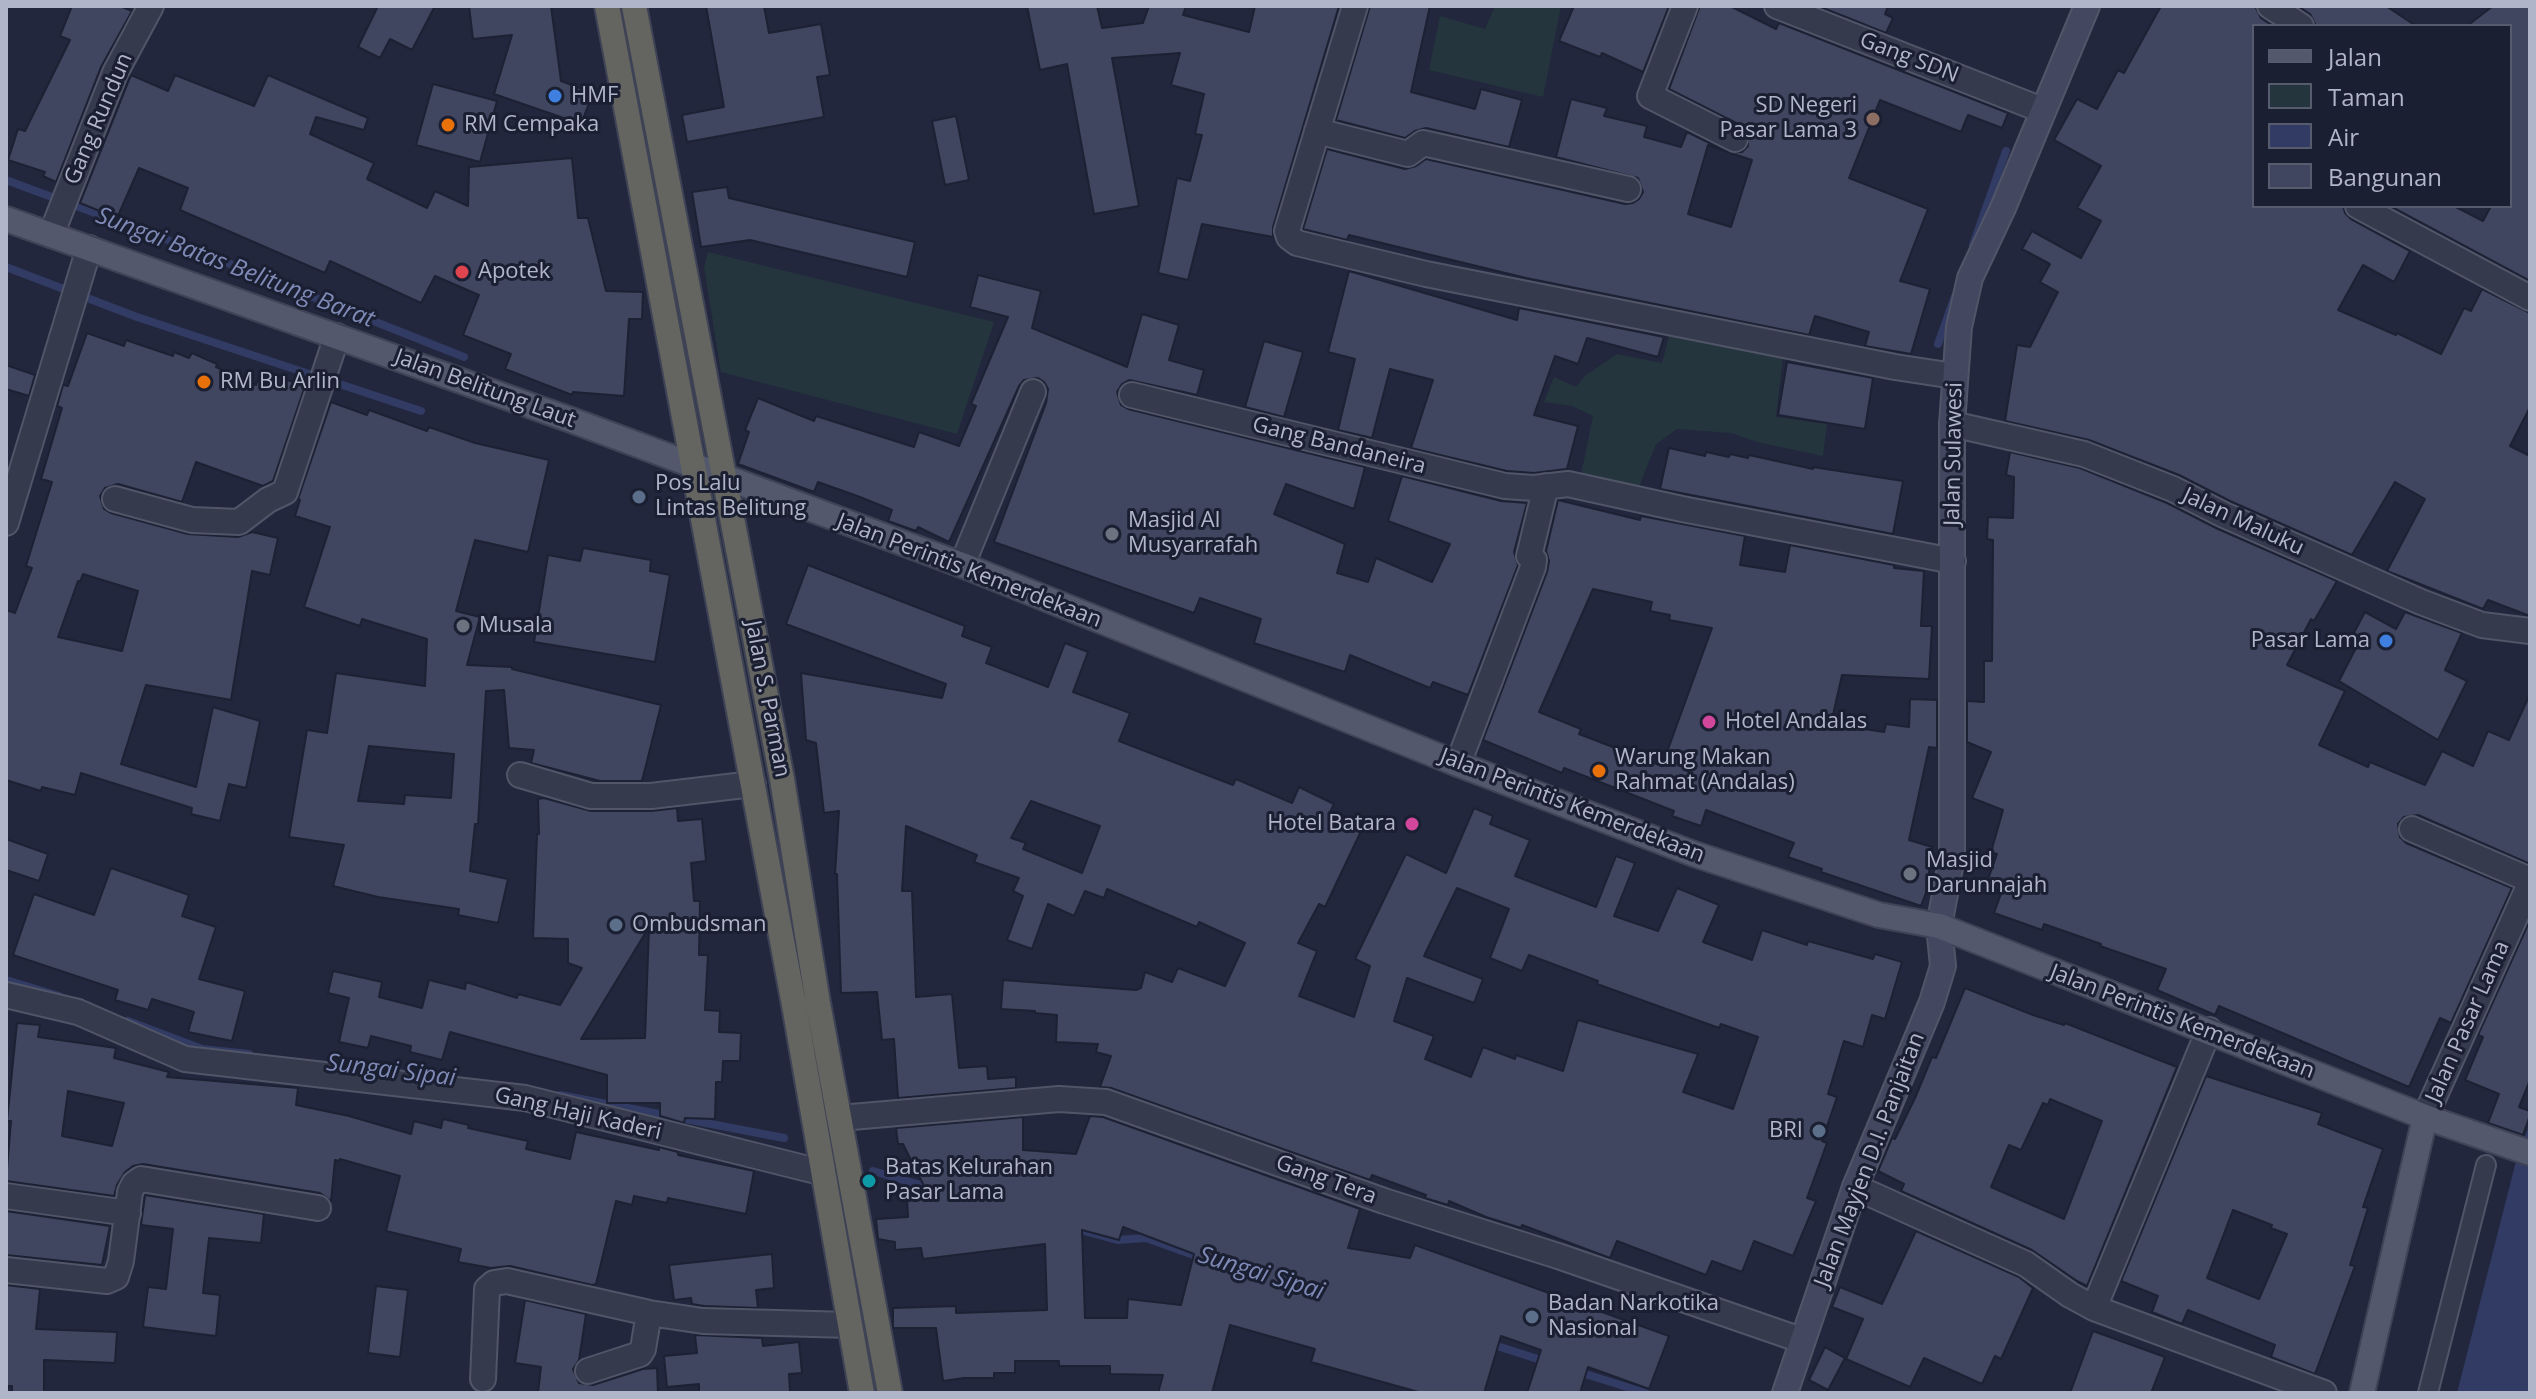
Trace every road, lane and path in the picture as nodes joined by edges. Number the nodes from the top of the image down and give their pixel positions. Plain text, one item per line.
1 (151, 6) edge
2 (607, 6) edge
3 (634, 6) edge
4 (1355, 6) edge
5 (1685, 6) edge
6 (1777, 6) edge
7 (2087, 6) edge
8 (2270, 6) edge
9 (2298, 24) edge
10 (2042, 110) junction
11 (1317, 131) junction
12 (1735, 139) dead end
13 (1628, 189) dead end
14 (2362, 208) edge
15 (6, 219) edge
16 (51, 235) junction
17 (89, 248) junction
18 (2530, 298) edge
19 (337, 336) junction
20 (1954, 376) junction
21 (1033, 392) dead end
22 (1132, 395) dead end
23 (1952, 424) junction
24 (693, 465) junction
25 (724, 479) junction
26 (1546, 486) junction
27 (115, 499) dead end
28 (6, 523) edge
29 (1953, 561) junction
30 (962, 565) junction
31 (2530, 631) edge
32 (1458, 764) junction
33 (520, 775) dead end
34 (753, 784) junction
35 (2412, 829) dead end
36 (2530, 882) edge
37 (1939, 926) junction
38 (6, 995) edge
39 (2209, 1030) junction
40 (834, 1089) junction
41 (809, 1093) junction
42 (2425, 1117) junction
43 (840, 1118) junction
44 (2530, 1153) edge
45 (2486, 1165) dead end
46 (824, 1173) junction
47 (1855, 1187) junction
48 (6, 1196) edge
49 (318, 1208) dead end
50 (128, 1213) junction
51 (6, 1270) edge
52 (2094, 1308) junction
53 (649, 1313) junction
54 (850, 1325) junction
55 (1801, 1340) junction
56 (588, 1371) dead end
57 (483, 1379) dead end
58 (862, 1393) edge
59 (890, 1393) edge
60 (1785, 1393) edge
61 (2324, 1393) edge
62 (2362, 1393) edge
63 (2428, 1393) edge

1 - 16 street, Gang Rundun
2 - 24 highway, Jalan S. Parman
3 - 25 highway, Jalan S. Parman
4 - 11 street
5 - 12 street
6 - 10 street, Gang SDN
7 - 10 main road, Jalan Sulawesi
8 - 9 street
10 - 20 main road, Jalan Sulawesi
11 - 13 street
11 - 20 street
14 - 18 street
15 - 16 main road, Jalan Belitung Laut
16 - 17 main road, Jalan Belitung Laut
17 - 19 main road, Jalan Belitung Laut
17 - 28 street
19 - 24 main road, Jalan Belitung Laut
19 - 27 street
20 - 23 main road, Jalan Sulawesi
21 - 30 street
22 - 26 street, Gang Bandaneira
23 - 29 main road, Jalan Sulawesi
23 - 31 street, Jalan Maluku
24 - 25 main road, Jalan Belitung Laut
24 - 34 highway, Jalan S. Parman
25 - 30 main road, Jalan Perintis Kemerdekaan
25 - 40 highway, Jalan S. Parman
26 - 29 street, Gang Bandaneira
26 - 32 street
29 - 37 main road, Jalan Sulawesi
30 - 32 main road, Jalan Perintis Kemerdekaan
32 - 37 main road, Jalan Perintis Kemerdekaan
33 - 34 street
34 - 41 highway, Jalan S. Parman
35 - 36 street
36 - 42 street, Jalan Pasar Lama
37 - 39 main road, Jalan Perintis Kemerdekaan
37 - 47 main road, Jalan Mayjen D.I. Panjaitan
38 - 46 street, Gang Haji Kaderi
39 - 42 main road, Jalan Perintis Kemerdekaan
39 - 52 street
40 - 41 highway
40 - 43 highway, Jalan S. Parman
41 - 46 highway, Jalan S. Parman
42 - 44 main road, Jalan Perintis Kemerdekaan
42 - 62 main road
43 - 55 street, Gang Tera
43 - 59 highway, Jalan S. Parman
45 - 63 street
46 - 54 highway, Jalan S. Parman
47 - 52 street
47 - 55 main road, Jalan Mayjen D.I. Panjaitan
48 - 50 street
49 - 50 street
50 - 51 street
52 - 61 street
53 - 54 street
53 - 56 street
53 - 57 street
54 - 58 highway, Jalan S. Parman
55 - 60 main road, Jalan Mayjen D.I. Panjaitan

